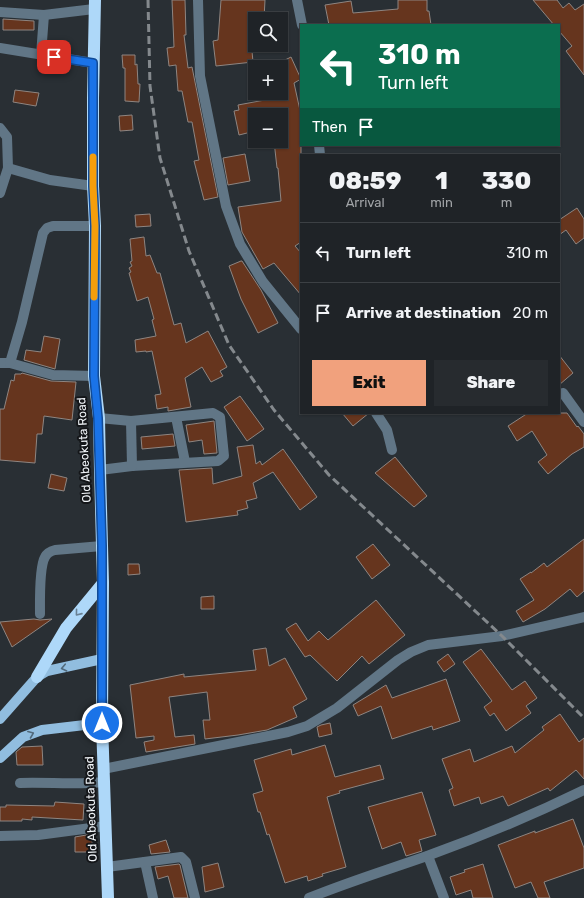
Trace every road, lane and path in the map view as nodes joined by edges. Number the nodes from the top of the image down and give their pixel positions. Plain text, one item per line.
1 (198, 0) edge
2 (297, 0) edge
3 (94, 5) edge
4 (0, 12) edge
5 (44, 15) junction
6 (302, 24) edge
7 (0, 48) edge
8 (41, 55) junction
9 (93, 63) junction
10 (0, 128) edge
11 (8, 168) junction
12 (93, 186) junction
13 (0, 193) edge
14 (95, 226) junction
15 (300, 328) edge
16 (5, 363) edge
17 (94, 376) junction
18 (563, 393) dead end
19 (377, 414) edge
20 (176, 417) junction
21 (98, 418) junction
22 (131, 421) junction
23 (584, 422) edge
24 (392, 450) dead end
25 (185, 462) junction
26 (132, 466) junction
27 (100, 470) junction
28 (102, 546) junction
29 (103, 583) junction
30 (40, 614) dead end
31 (584, 617) edge
32 (102, 659) junction
33 (36, 677) junction
34 (0, 719) edge
35 (102, 723) junction
36 (0, 758) edge
37 (103, 769) junction
38 (104, 782) junction
39 (20, 783) dead end
40 (584, 790) edge
41 (106, 826) junction
42 (0, 836) edge
43 (428, 856) junction
44 (145, 862) junction
45 (107, 867) junction
46 (108, 898) edge
47 (153, 898) edge
48 (195, 898) edge
49 (309, 898) edge
50 (444, 898) edge

1 - 15 street
2 - 6 street
3 - 5 street
3 - 9 highway, Old Abeokuta Road
4 - 5 street
5 - 8 street
7 - 8 street
8 - 9 street
9 - 12 highway, Old Abeokuta Road
10 - 11 street
11 - 12 street
11 - 13 street
12 - 14 highway, Old Abeokuta Road
14 - 16 street
14 - 17 highway, Old Abeokuta Road
16 - 17 street
17 - 21 highway, Old Abeokuta Road
18 - 23 street
19 - 24 street
20 - 22 street
20 - 25 street
20 - 25 street
21 - 22 street
21 - 27 highway, Old Abeokuta Road
22 - 26 street
25 - 26 street
26 - 27 street
27 - 28 highway, Old Abeokuta Road
28 - 29 highway, Old Abeokuta Road
28 - 30 street
29 - 32 highway, Old Abeokuta Road
29 -> 33 highway
31 - 37 street
32 -> 33 main road
32 - 35 highway, Old Abeokuta Road
33 - 34 main road
36 -> 35 main road
35 - 37 highway, Old Abeokuta Road
37 - 38 highway, Old Abeokuta Road
38 - 39 street
38 - 41 highway, Old Abeokuta Road
40 - 43 street
41 - 42 street
41 - 45 highway, Old Abeokuta Road
43 - 49 street
43 - 50 street
44 - 45 street
44 - 47 street
44 - 48 street
45 - 46 highway, Old Abeokuta Road

